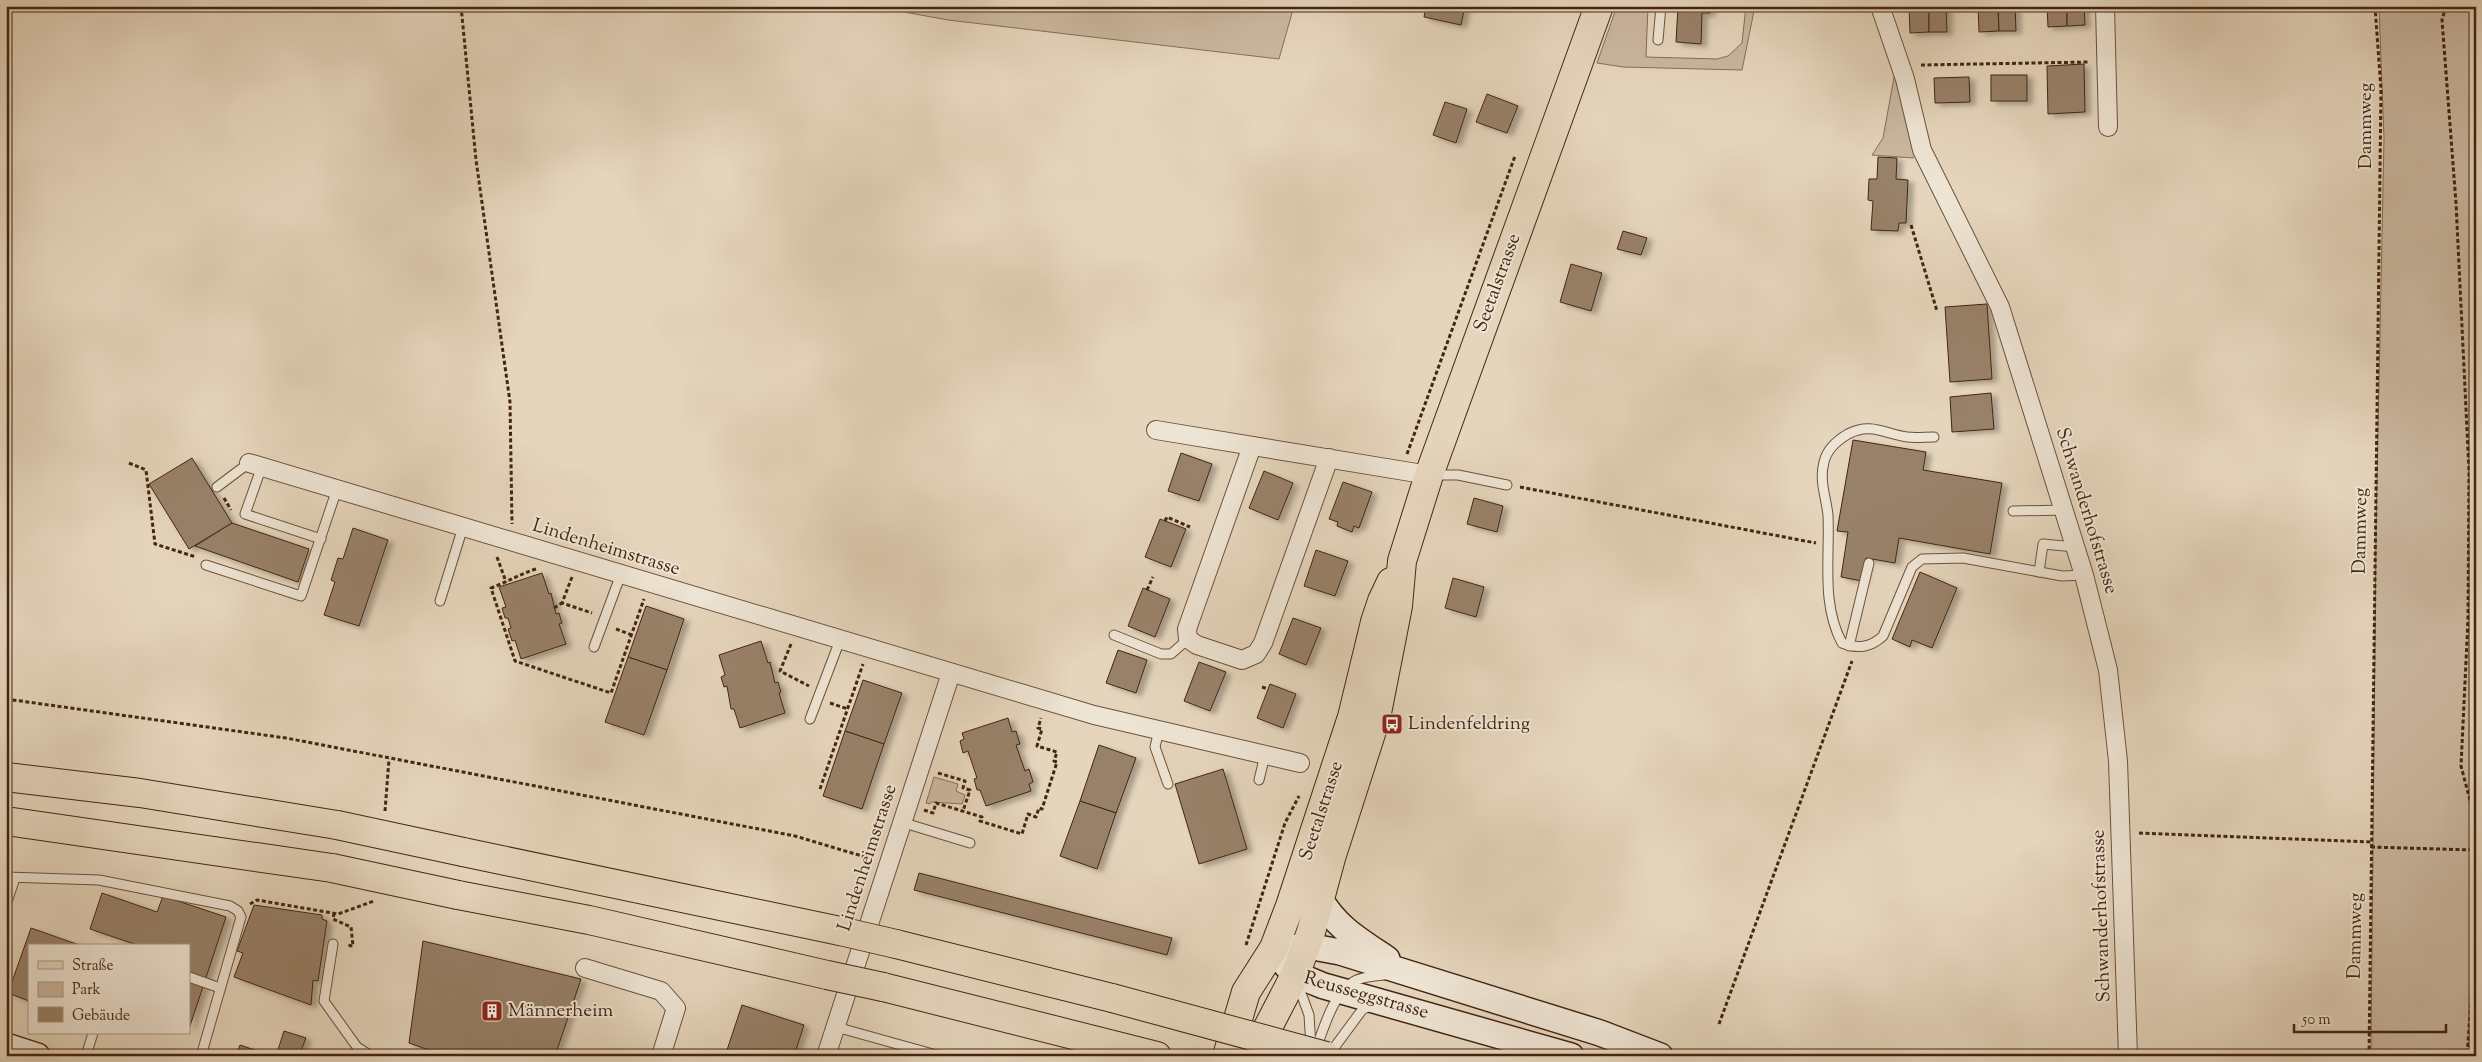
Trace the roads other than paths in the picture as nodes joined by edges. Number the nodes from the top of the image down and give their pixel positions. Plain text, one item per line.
1 (1599, 6) edge
2 (1660, 6) edge
3 (1880, 6) edge
4 (2105, 6) edge
5 (1658, 40) dead end
6 (2108, 127) dead end
7 (1156, 430) dead end
8 (1934, 437) dead end
9 (1252, 446) junction
10 (1329, 458) junction
11 (255, 464) junction
12 (1428, 475) junction
13 (1507, 485) road end
14 (217, 487) road end
15 (337, 489) junction
16 (2064, 510) junction
17 (2014, 511) dead end
18 (463, 527) junction
19 (321, 539) junction
20 (2075, 547) junction
21 (1402, 561) junction
22 (1869, 563) dead end
23 (206, 565) road end
24 (2039, 572) junction
25 (620, 574) junction
26 (2084, 575) junction
27 (440, 601) dead end
28 (1114, 635) dead end
29 (1188, 639) junction
30 (840, 640) junction
31 (594, 647) dead end
32 (1853, 647) junction
33 (951, 673) junction
34 (810, 719) dead end
35 (1159, 730) junction
36 (1265, 755) junction
37 (1300, 763) dead end
38 (6, 777) edge
39 (1259, 780) dead end
40 (1168, 784) dead end
41 (6, 821) edge
42 (901, 822) junction
43 (970, 843) dead end
44 (11, 878) edge
45 (1320, 899) junction
46 (6, 905) edge
47 (333, 944) dead end
48 (1274, 948) junction
49 (1305, 948) junction
50 (585, 968) dead end
51 (1407, 973) junction
52 (1295, 975) junction
53 (190, 977) edge
54 (220, 988) junction
55 (1344, 991) junction
56 (1379, 1000) junction
57 (836, 1027) junction
58 (93, 1034) edge
59 (6, 1046) edge
60 (37, 1056) edge
61 (86, 1056) edge
62 (201, 1056) edge
63 (371, 1056) edge
64 (661, 1056) edge
65 (826, 1056) edge
66 (940, 1056) edge
67 (1157, 1056) edge
68 (1227, 1056) edge
69 (1257, 1056) edge
70 (1312, 1056) edge
71 (1327, 1056) edge
72 (1571, 1056) edge
73 (1660, 1056) edge
74 (2128, 1056) edge

1 - 12 main road, Seetalstrasse
2 - 5 lane
3 - 16 street, Schwanderhofstrasse
4 - 6 street
7 - 9 street
8 - 32 lane
9 - 10 street
9 - 29 street
10 - 12 street
10 - 29 street
11 - 14 lane
11 - 15 street, Lindenheimstrasse
11 - 19 lane
12 - 13 lane
12 - 21 main road, Seetalstrasse
15 - 18 street, Lindenheimstrasse
15 - 19 lane
16 - 17 lane
16 - 20 street, Schwanderhofstrasse
18 - 25 street, Lindenheimstrasse
18 - 27 lane
19 - 23 lane
20 - 24 lane
20 - 26 street, Schwanderhofstrasse
21 - 45 main road, Seetalstrasse
21 - 48 main road, Seetalstrasse
22 - 32 lane
24 - 26 lane
24 - 32 lane
25 - 30 street, Lindenheimstrasse
25 - 31 lane
26 - 74 street, Schwanderhofstrasse
28 - 29 lane
30 - 33 street, Lindenheimstrasse
30 - 34 lane
33 - 35 street, Lindenheimstrasse
33 - 42 street, Lindenheimstrasse
35 - 36 street, Lindenheimstrasse
35 - 40 lane
36 - 37 street, Lindenheimstrasse
36 - 39 lane
38 - 71 main road, bridge
41 - 67 main road, bridge
42 - 43 lane
42 - 57 street, Lindenheimstrasse
44 - 46 lane
44 - 54 lane
45 - 49 main road, Seetalstrasse
45 - 51 main road, Reusseggstrasse
47 - 63 lane
48 - 49 main road, Reusseggstrasse
48 - 52 main road, Reusseggstrasse
48 - 68 main road, Seetalstrasse
49 - 51 main road, Reusseggstrasse
49 - 52 main road, Seetalstrasse
50 - 64 street
51 - 55 lane
51 - 73 main road, Reusseggstrasse
52 - 55 main road, Reusseggstrasse
52 - 69 main road, Seetalstrasse
52 - 70 lane
53 - 54 lane
54 - 62 lane
55 - 56 main road, Reusseggstrasse
55 - 70 lane
56 - 71 lane
56 - 72 main road, Reusseggstrasse
57 - 65 street, Lindenheimstrasse
57 - 66 lane
58 - 61 lane
59 - 60 main road

